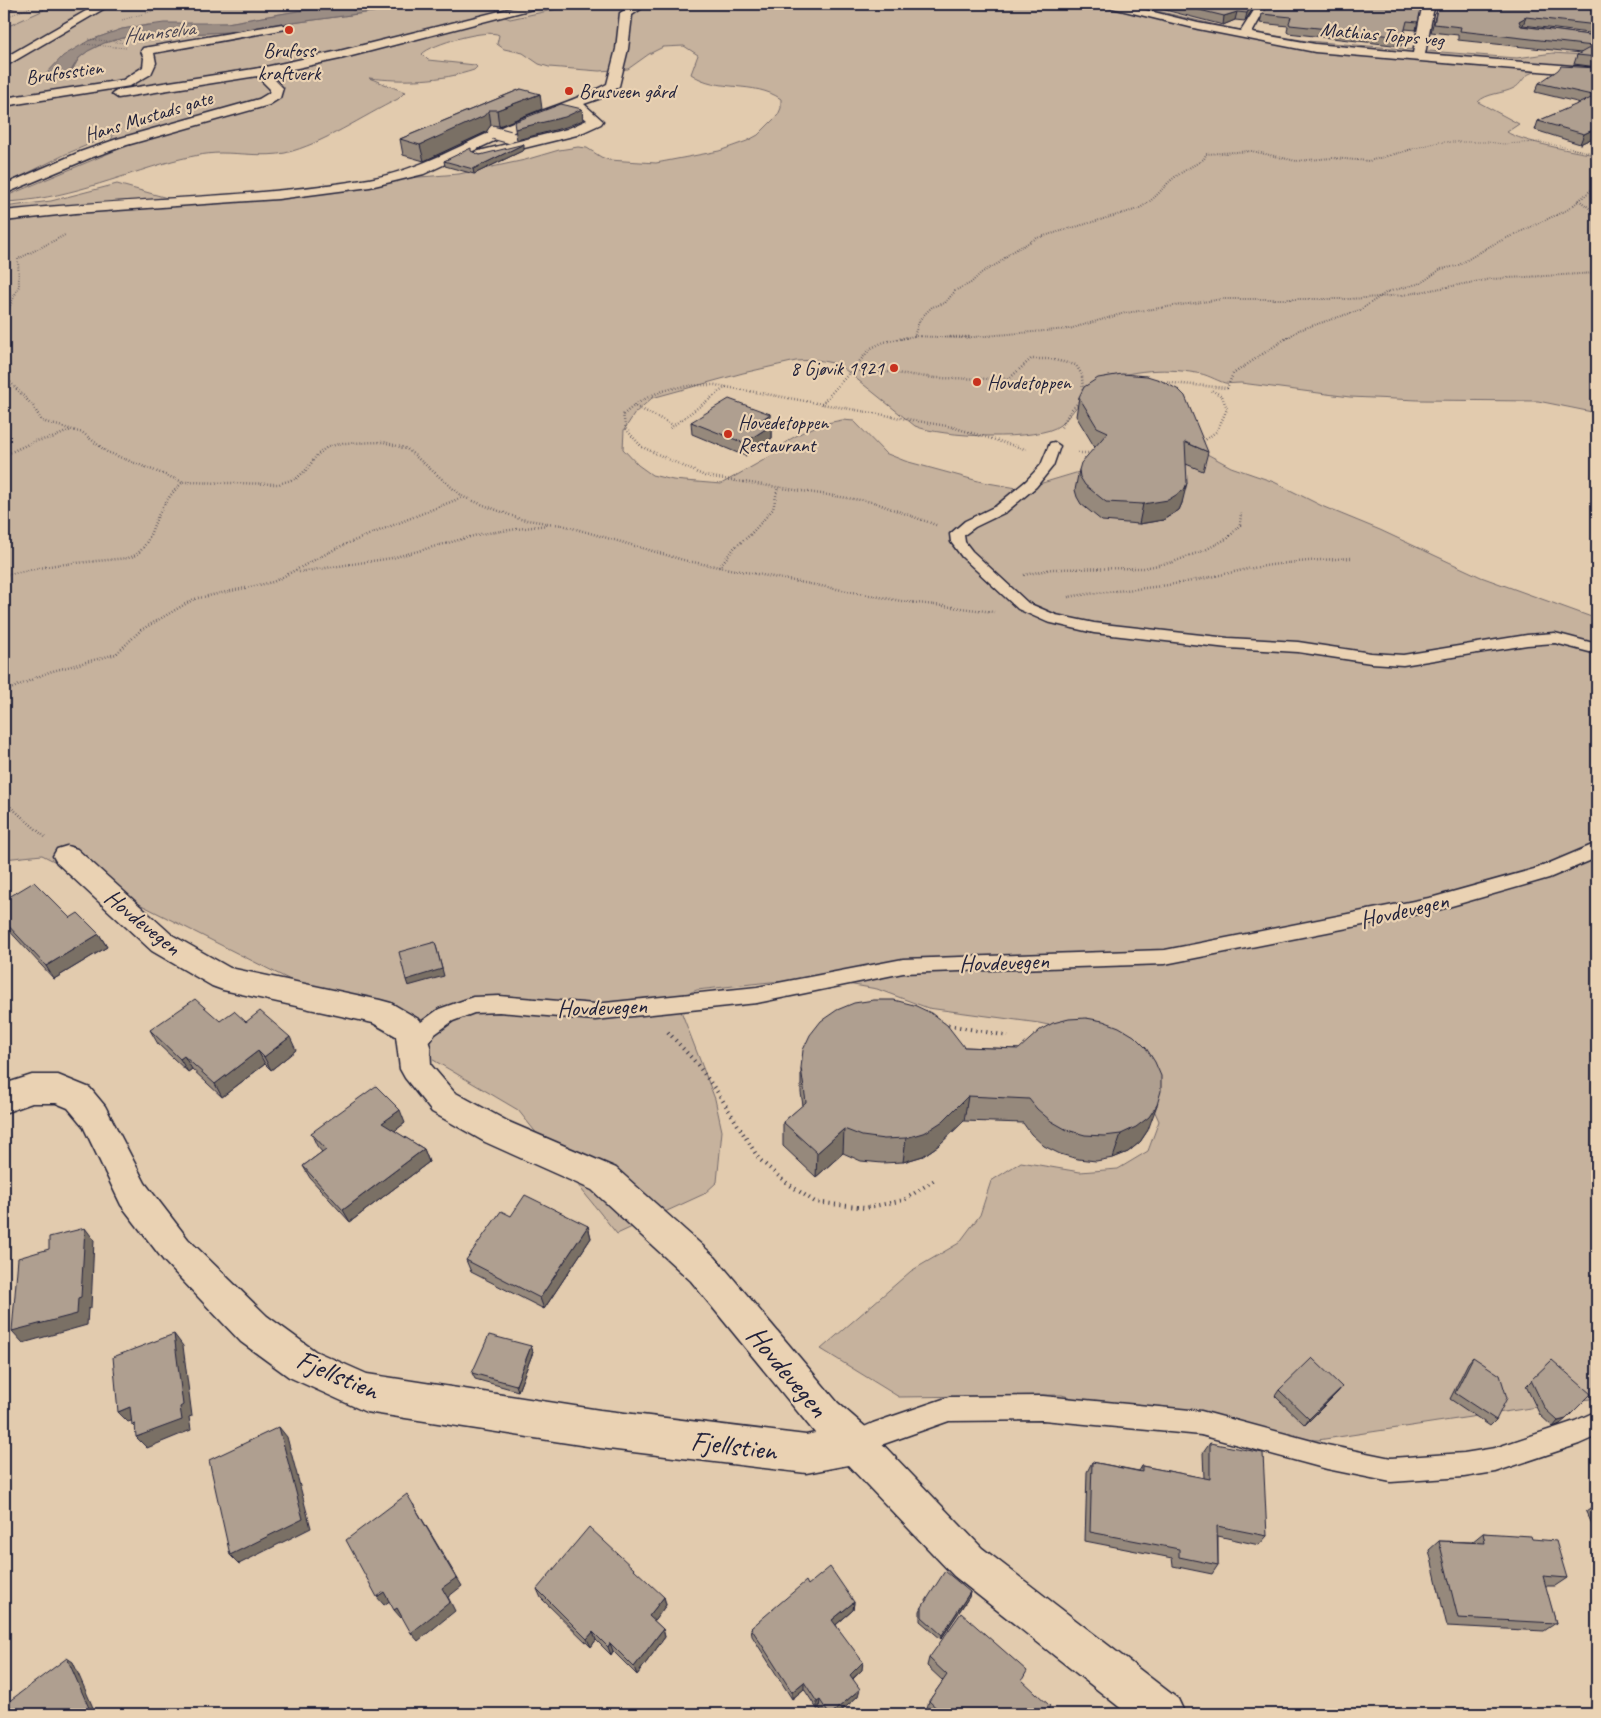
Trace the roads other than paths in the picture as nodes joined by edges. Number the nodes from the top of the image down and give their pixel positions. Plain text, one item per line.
1 (106, 4) edge
2 (540, 4) edge
3 (642, 4) edge
4 (1108, 4) edge
5 (1263, 4) edge
6 (1431, 4) edge
7 (518, 6) edge
8 (282, 27) dead end
9 (1242, 35) junction
10 (1418, 57) junction
11 (4, 63) edge
12 (260, 72) junction
13 (1597, 72) edge
14 (4, 102) edge
15 (575, 103) junction
16 (4, 114) edge
17 (494, 133) edge
18 (529, 143) junction
19 (435, 165) junction
20 (4, 190) edge
21 (4, 216) edge
22 (1052, 452) road end
23 (1597, 650) edge
24 (1597, 849) edge
25 (67, 856) road end
26 (414, 1046) junction
27 (4, 1099) edge
28 (1597, 1423) edge
29 (855, 1444) junction
30 (1163, 1714) edge

1 - 11 main road
2 - 7 main road
3 - 15 main road
4 - 9 main road, Mathias Topps veg
5 - 9 main road
6 - 10 main road
7 - 12 main road
8 - 14 main road, Brufosstien
9 - 10 main road, Mathias Topps veg
10 - 13 main road, Mathias Topps veg
12 - 16 main road
12 - 20 main road, Hans Mustads gate
15 - 18 main road
15 - 19 main road
17 - 18 main road, bridge
18 - 19 main road
19 - 21 main road
22 - 23 lane
24 - 26 lane, Hovdevegen
25 - 26 main road, Hovdevegen
26 - 29 main road, Hovdevegen
27 - 29 main road, Fjellstien
28 - 29 lane
29 - 30 main road, Hovdevegen

